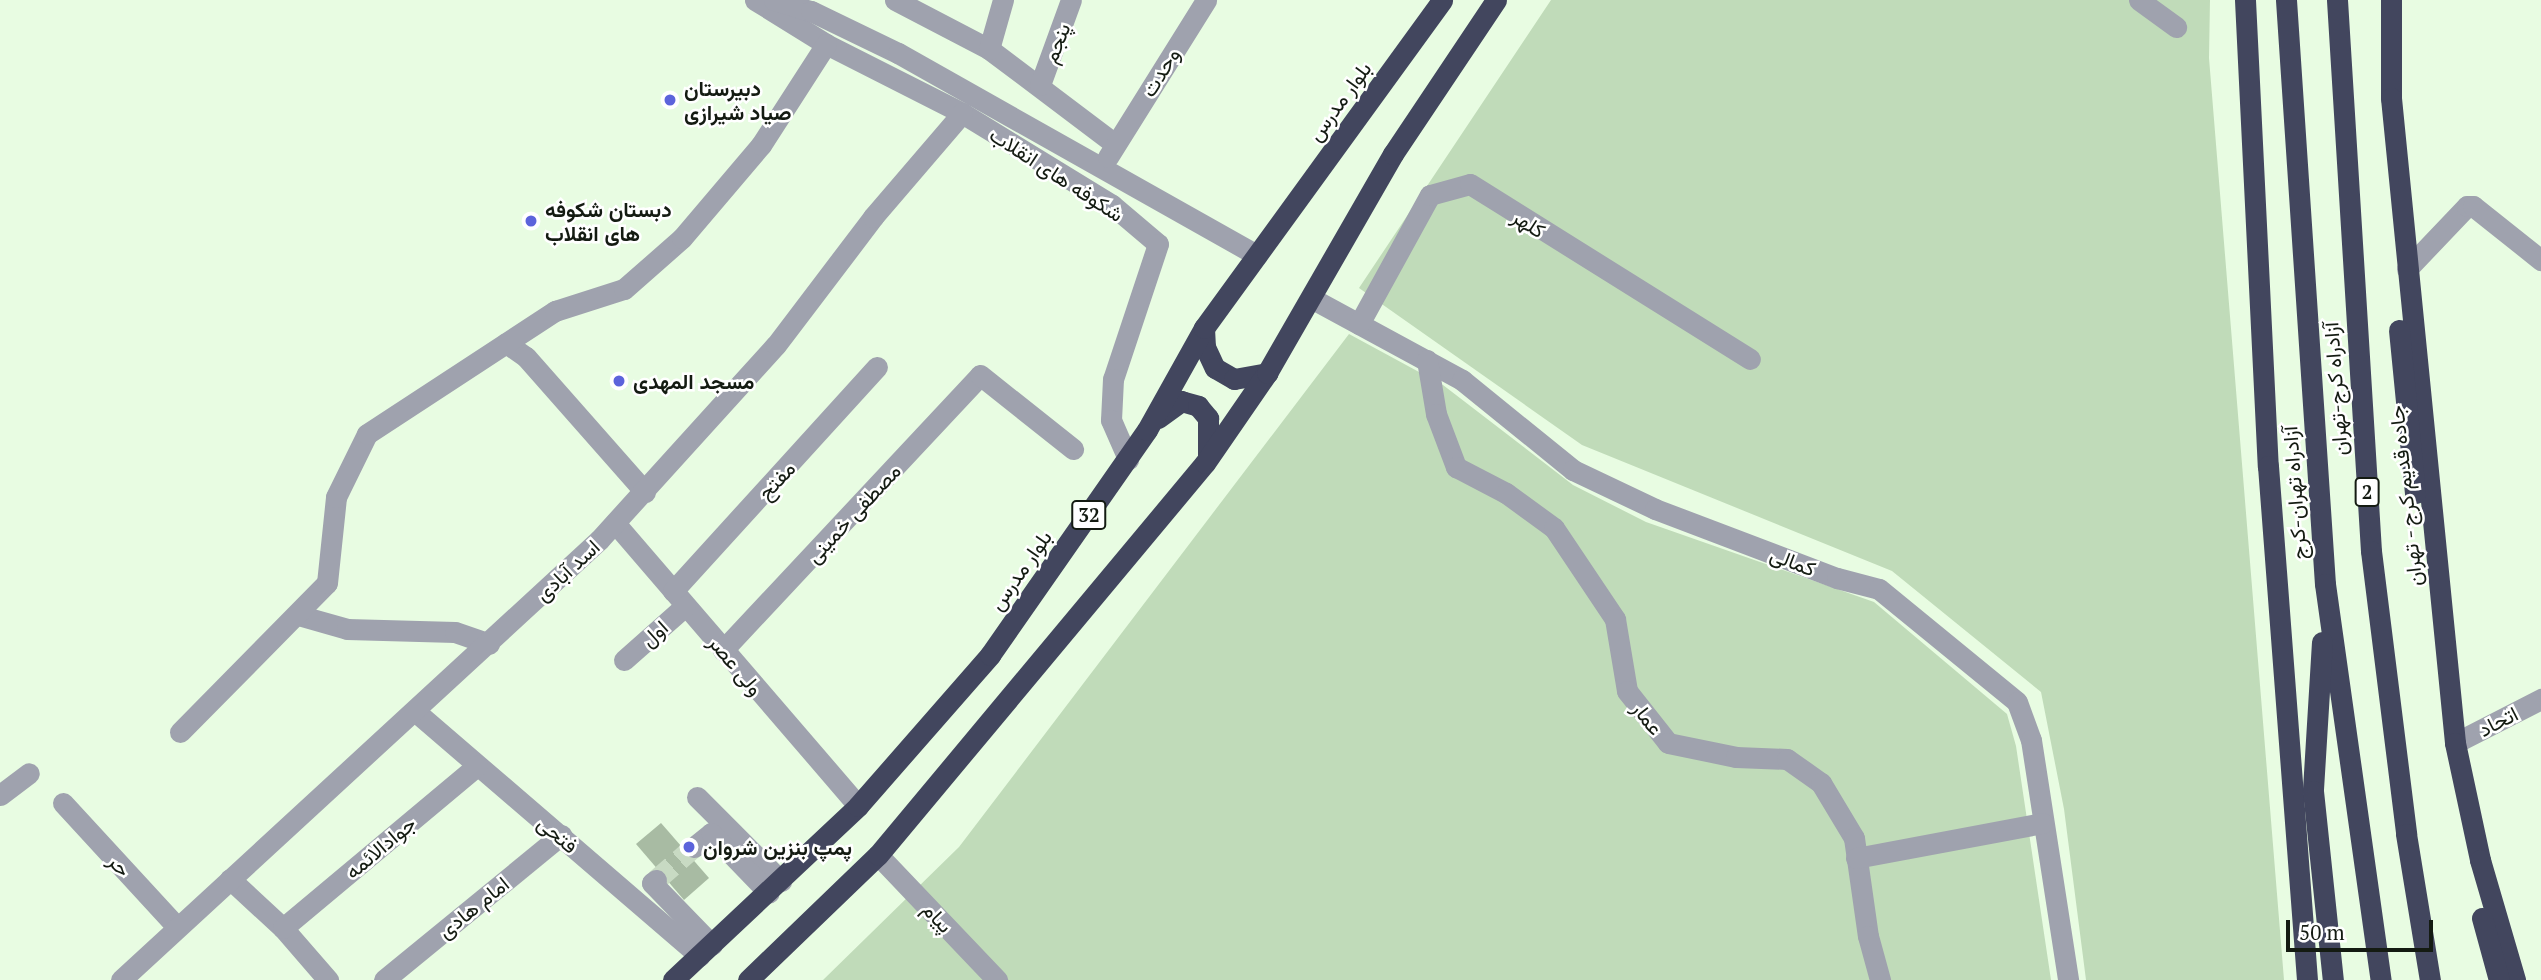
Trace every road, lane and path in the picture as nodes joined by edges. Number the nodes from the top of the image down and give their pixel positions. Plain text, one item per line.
1 (755, 0) edge
2 (774, 0) edge
3 (1003, 0) edge
4 (1071, 0) edge
5 (1206, 0) edge
6 (1443, 0) edge
7 (1496, 0) edge
8 (2139, 0) edge
9 (2245, 0) edge
10 (2286, 0) edge
11 (2337, 0) edge
12 (2377, 0) edge
13 (2391, 0) edge
14 (906, 2) edge
15 (2176, 27) dead end
16 (826, 44) junction
17 (989, 49) junction
18 (1040, 85) junction
19 (962, 113) junction
20 (1115, 145) junction
21 (1103, 165) junction
22 (1257, 256) junction
23 (2541, 260) edge
24 (2407, 269) junction
25 (1311, 298) junction
26 (1359, 324) junction
27 (1204, 328) junction
28 (506, 343) junction
29 (1750, 359) dead end
30 (1427, 360) junction
31 (877, 367) dead end
32 (1267, 373) junction
33 (1147, 430) junction
34 (1073, 449) dead end
35 (1208, 458) junction
36 (1128, 459) junction
37 (645, 492) junction
38 (615, 523) junction
39 (2325, 584) junction
40 (679, 599) junction
41 (298, 615) junction
42 (489, 644) junction
43 (723, 650) junction
44 (624, 660) dead end
45 (2541, 699) edge
46 (416, 712) junction
47 (180, 732) dead end
48 (2455, 743) junction
49 (477, 766) junction
50 (29, 773) dead end
51 (0, 794) edge
52 (697, 797) dead end
53 (63, 803) dead end
54 (858, 806) junction
55 (2043, 822) junction
56 (561, 835) junction
57 (694, 847) tunnel mouth
58 (878, 855) junction
59 (1856, 858) junction
60 (230, 879) junction
61 (656, 880) dead end
62 (775, 887) junction
63 (177, 927) junction
64 (283, 928) junction
65 (706, 951) junction
66 (121, 980) edge
67 (328, 980) edge
68 (384, 980) edge
69 (673, 980) edge
70 (748, 980) edge
71 (997, 980) edge
72 (1880, 980) edge
73 (2068, 980) edge
74 (2307, 980) edge
75 (2333, 980) edge
76 (2381, 980) edge
77 (2430, 980) edge
78 (2499, 980) edge
79 (2515, 980) edge

1 - 16 street, شکوفه های انقلاب
2 - 21 street, شکوفه های انقلاب
3 - 17 street
4 - 18 street, پنجم
5 - 20 street, وحدت
6 - 22 highway, بلوار مدرس / 32
7 - 25 highway, 32
8 - 15 street
9 - 74 highway
10 - 39 highway, آزادراه تهران-کرج
11 - 77 highway, آزادراه کرج-تهران / 2
12 - 78 highway, جاده قدیم کرج - تهران
13 - 24 highway, جاده قدیم کرج - تهران
14 - 17 street
16 - 19 street, شکوفه های انقلاب
16 - 28 street
17 - 18 street
18 - 20 street
19 - 36 street, شکوفه های انقلاب
19 - 37 street, اسد آبادی
20 - 21 street, شکوفه های انقلاب
21 - 22 street, شکوفه های انقلاب
22 - 27 highway, بلوار مدرس / 32
23 - 24 street
24 - 48 highway, جاده قدیم کرج - تهران
25 - 26 street, کمالی
25 - 32 highway, 32
26 - 29 street, کلهر
26 - 30 street, کمالی
27 - 32 highway
27 - 33 highway, بلوار مدرس / 32
28 - 37 street
28 - 41 street
30 - 55 street, کمالی
30 - 59 street, عمار
31 - 40 street, مفتح
32 - 35 highway, 32
33 - 35 highway
33 - 36 highway, بلوار مدرس / 32
34 - 43 street, مصطفی خمینی
35 - 58 highway, 32
36 - 54 highway, بلوار مدرس / 32
37 - 38 street, اسد آبادی
38 - 40 street, ولی عصر
38 - 42 street, اسد آبادی
39 - 75 highway
39 - 76 highway, آزادراه تهران-کرج
40 - 43 street, ولی عصر
40 - 44 street, اول
41 - 42 street
41 - 47 street
42 - 46 street, اسد آبادی
43 - 54 street, ولی عصر
45 - 48 street, اتحاد
46 - 49 street, فتحی
46 - 60 street, اسد آبادی
48 - 79 highway, جاده قدیم کرج - تهران
49 - 56 street, فتحی
49 - 64 street, جوادالائمه
50 - 51 street
52 - 62 street
53 - 63 street, حر
54 - 62 highway, بلوار مدرس / 32
55 - 59 street
55 - 73 street, کمالی
56 - 65 street, فتحی
56 - 68 street, امام هادی
57 - 62 street
58 - 70 highway, 32
58 - 71 street, پیام
59 - 72 street, عمار
60 - 63 street, اسد آبادی
60 - 64 street
61 - 65 street
62 - 65 highway, بلوار مدرس / 32
63 - 66 street, اسد آبادی
64 - 67 street
65 - 69 highway, بلوار مدرس / 32

